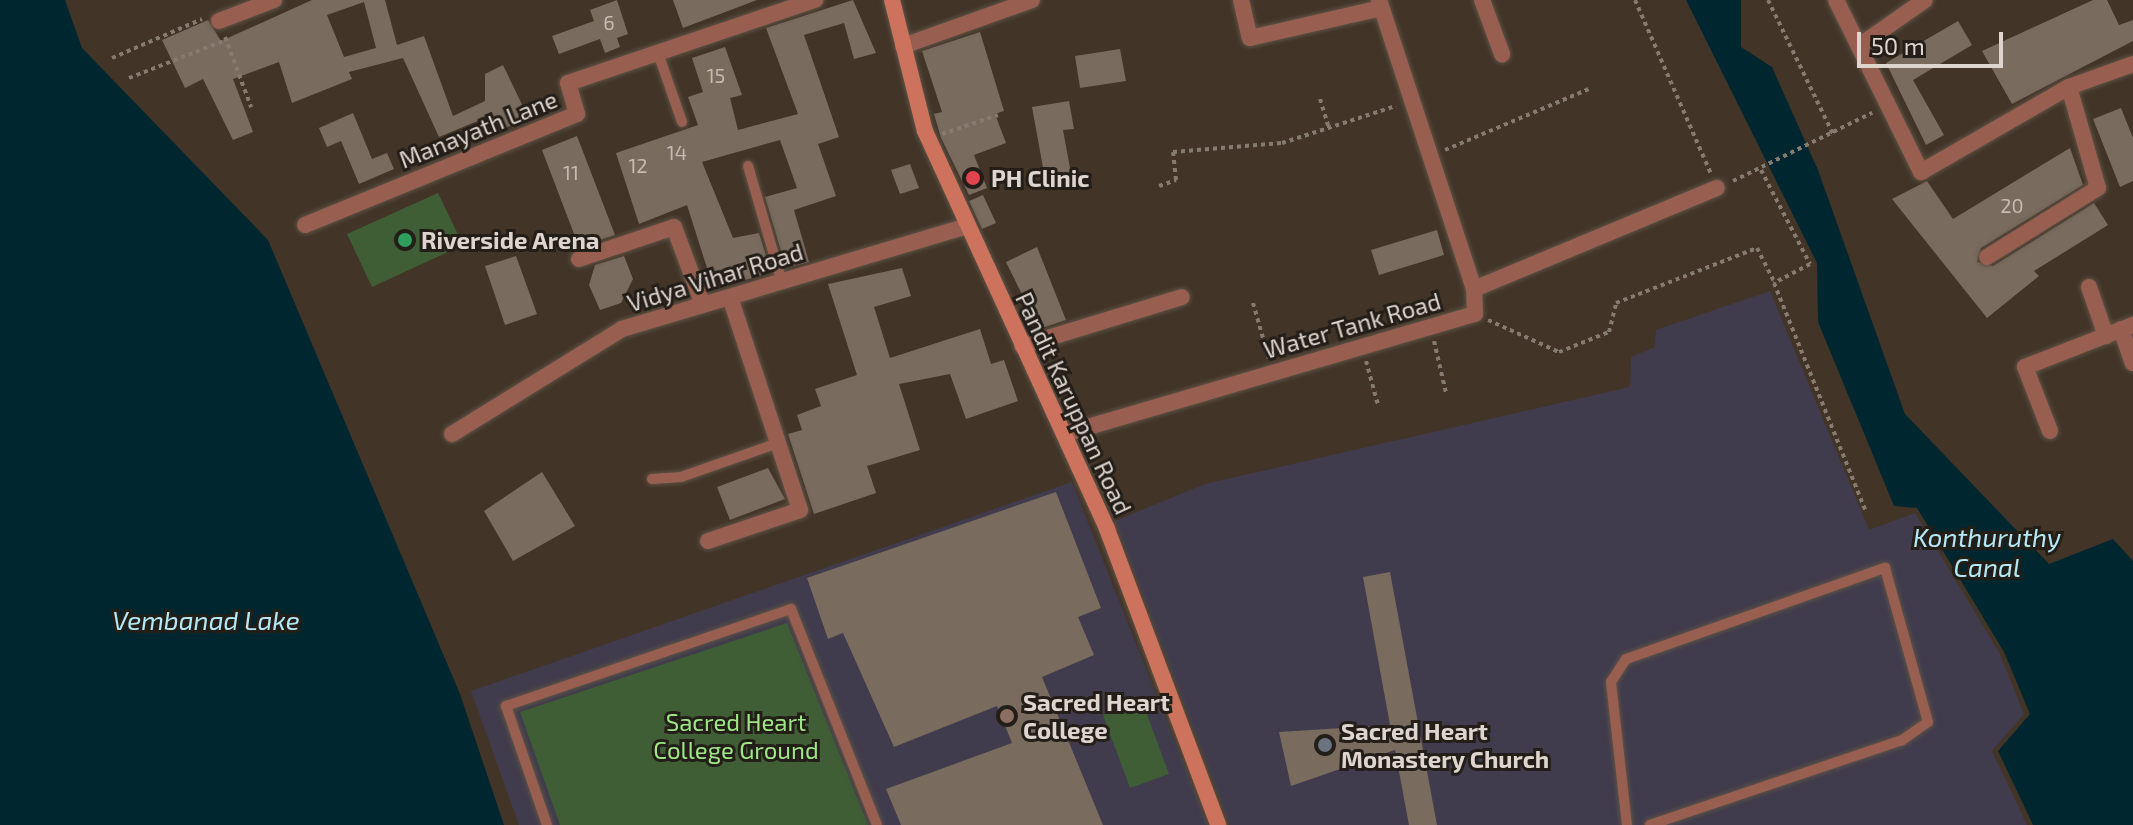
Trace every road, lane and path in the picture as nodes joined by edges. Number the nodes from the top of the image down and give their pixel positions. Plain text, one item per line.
1 (274, 0) edge
2 (815, 0) edge
3 (892, 0) edge
4 (1032, 0) edge
5 (1241, 0) edge
6 (1482, 0) edge
7 (1635, 0) edge
8 (1768, 0) edge
9 (1836, 0) edge
10 (1925, 0) edge
11 (1380, 4) edge
12 (219, 21) junction
13 (226, 40) junction
14 (903, 46) junction
15 (1859, 46) junction
16 (658, 53) junction
17 (1502, 54) dead end
18 (112, 58) dead end
19 (2133, 64) edge
20 (129, 78) dead end
21 (2069, 87) junction
22 (1589, 89) dead end
23 (1320, 99) dead end
24 (1409, 102) junction
25 (1889, 105) junction
26 (251, 107) dead end
27 (998, 115) dead end
28 (682, 122) dead end
29 (1329, 128) junction
30 (1833, 134) junction
31 (928, 139) junction
32 (1431, 155) junction
33 (748, 166) dead end
34 (1761, 170) junction
35 (1159, 186) dead end
36 (1717, 188) junction
37 (305, 225) dead end
38 (967, 226) junction
39 (1987, 257) dead end
40 (579, 259) dead end
41 (782, 282) junction
42 (1774, 283) junction
43 (2089, 287) dead end
44 (1474, 289) junction
45 (730, 297) junction
46 (1182, 297) dead end
47 (1253, 303) dead end
48 (703, 305) junction
49 (1475, 314) junction
50 (1431, 327) junction
51 (2120, 330) edge
52 (1022, 346) junction
53 (1363, 347) junction
54 (2133, 363) edge
55 (1273, 373) junction
56 (1446, 393) dead end
57 (1378, 405) dead end
58 (2050, 431) dead end
59 (452, 434) dead end
60 (1064, 434) junction
61 (778, 443) junction
62 (652, 479) dead end
63 (1866, 512) dead end
64 (708, 541) dead end
65 (547, 825) edge
66 (877, 825) edge
67 (1218, 825) edge
68 (1627, 825) edge
69 (1650, 825) edge

1 - 12 street
2 - 16 street, Manayath Lane
3 - 14 main road, Pandit Karuppan Road
4 - 14 street
5 - 11 street
6 - 17 street
7 - 36 path
8 - 30 path
9 - 15 street
10 - 15 street
11 - 24 street, Water Tank Road
12 - 13 path
12 - 18 path
13 - 20 path
13 - 26 path
14 - 31 main road, Pandit Karuppan Road
15 - 25 street
16 - 28 lane
16 - 37 street, Manayath Lane
19 - 21 street
21 - 25 street
21 - 39 street
22 - 32 path
23 - 29 path
24 - 29 path
24 - 32 street, Water Tank Road
25 - 30 path
27 - 31 path
29 - 35 path
30 - 34 path
31 - 38 main road, Pandit Karuppan Road
32 - 44 street, Water Tank Road
33 - 41 lane
34 - 36 path
34 - 42 path
36 - 44 street
38 - 41 street, Vidya Vihar Road
38 - 52 main road, Pandit Karuppan Road
40 - 48 street
41 - 45 street, Vidya Vihar Road
42 - 49 path
42 - 63 path
43 - 51 street
44 - 49 street, Water Tank Road
45 - 48 street, Vidya Vihar Road
45 - 61 street
46 - 52 street
47 - 55 path
48 - 59 street, Vidya Vihar Road
49 - 50 street, Water Tank Road
50 - 53 street, Water Tank Road
50 - 56 path
51 - 54 street
51 - 58 street
52 - 60 main road, Pandit Karuppan Road
53 - 55 street, Water Tank Road
53 - 57 path
55 - 60 street, Water Tank Road
60 - 67 main road, Pandit Karuppan Road
61 - 62 lane
61 - 64 street
65 - 66 lane
68 - 69 lane

